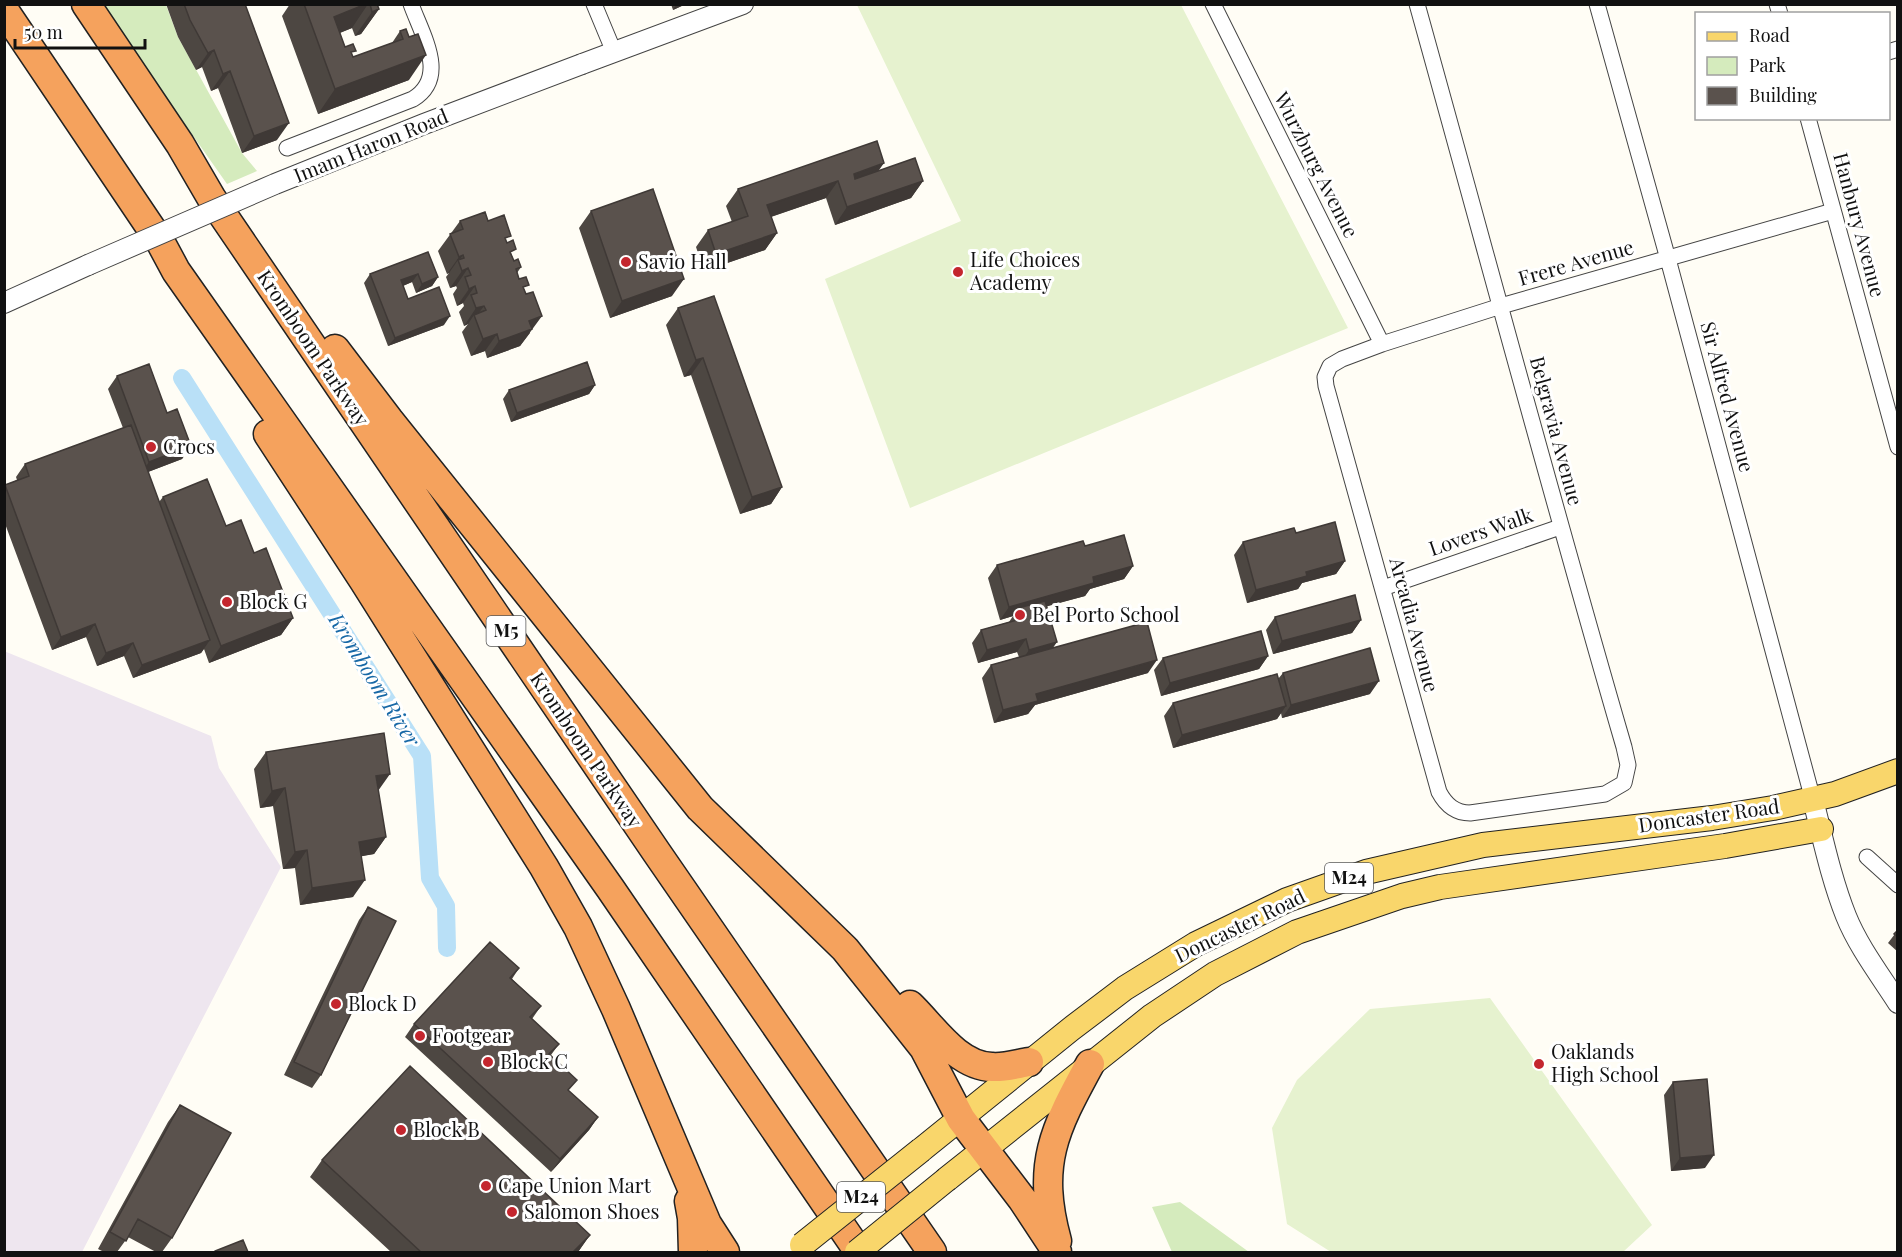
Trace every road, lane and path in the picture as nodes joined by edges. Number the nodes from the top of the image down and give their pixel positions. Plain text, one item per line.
1 (86, 4) edge
2 (411, 4) edge
3 (594, 4) edge
4 (743, 4) edge
5 (1213, 4) edge
6 (1417, 4) edge
7 (1597, 4) edge
8 (4, 10) edge
9 (614, 52) junction
10 (1809, 120) edge
11 (180, 144) junction
12 (287, 148) dead end
13 (1833, 211) junction
14 (1668, 259) junction
15 (176, 271) junction
16 (4, 303) edge
17 (1501, 306) junction
18 (1382, 344) junction
19 (1334, 363) joint
20 (1898, 447) edge
21 (1560, 527) junction
22 (1383, 588) junction
23 (1898, 771) edge
24 (1814, 800) junction
25 (1540, 803) joint
26 (1821, 829) junction
27 (1867, 858) dead end
28 (1898, 885) edge
29 (845, 949) junction
30 (1898, 1003) edge
31 (1029, 1062) junction
32 (1090, 1064) junction
33 (961, 1119) junction
34 (984, 1148) junction
35 (682, 1167) junction
36 (797, 1249) edge
37 (693, 1252) edge
38 (725, 1252) edge
39 (858, 1252) edge
40 (932, 1252) edge
41 (1059, 1252) edge

1 - 11 highway, Kromboom Parkway / M5
2 - 12 street
3 - 9 street
4 - 9 street, Imam Haron Road
5 - 18 street, Wurzburg Avenue
6 - 17 street, Belgravia Avenue
7 - 14 street, Sir Alfred Avenue
8 - 15 highway
9 - 16 street, Imam Haron Road, bridge
10 - 13 street, Hanbury Avenue
11 - 29 highway
11 - 40 highway, Kromboom Parkway / M5
13 - 14 street, Frere Avenue
13 - 20 street, Hanbury Avenue
14 - 17 street, Frere Avenue
14 - 24 street, Sir Alfred Avenue
15 - 35 highway
15 - 39 highway
17 - 18 street, Frere Avenue
17 - 21 street, Belgravia Avenue
18 - 19 street, Frere Avenue
19 - 22 street, Arcadia Avenue
21 - 22 street, Lovers Walk
21 - 25 street, Belgravia Avenue
22 - 25 street, Arcadia Avenue
23 - 24 main road, M24
24 - 26 street
24 - 31 main road, Doncaster Road / M24
26 - 30 street
26 - 32 main road, Doncaster Road / M24
27 - 28 street
29 - 31 highway
29 - 33 highway
31 - 33 main road, Doncaster Road / M24
32 - 34 main road, Doncaster Road / M24
32 - 41 highway
33 - 34 highway
33 - 36 main road, Doncaster Road / M24, bridge
34 - 39 main road, Doncaster Road / M24, bridge
34 - 41 highway
35 - 37 highway
35 - 38 highway

